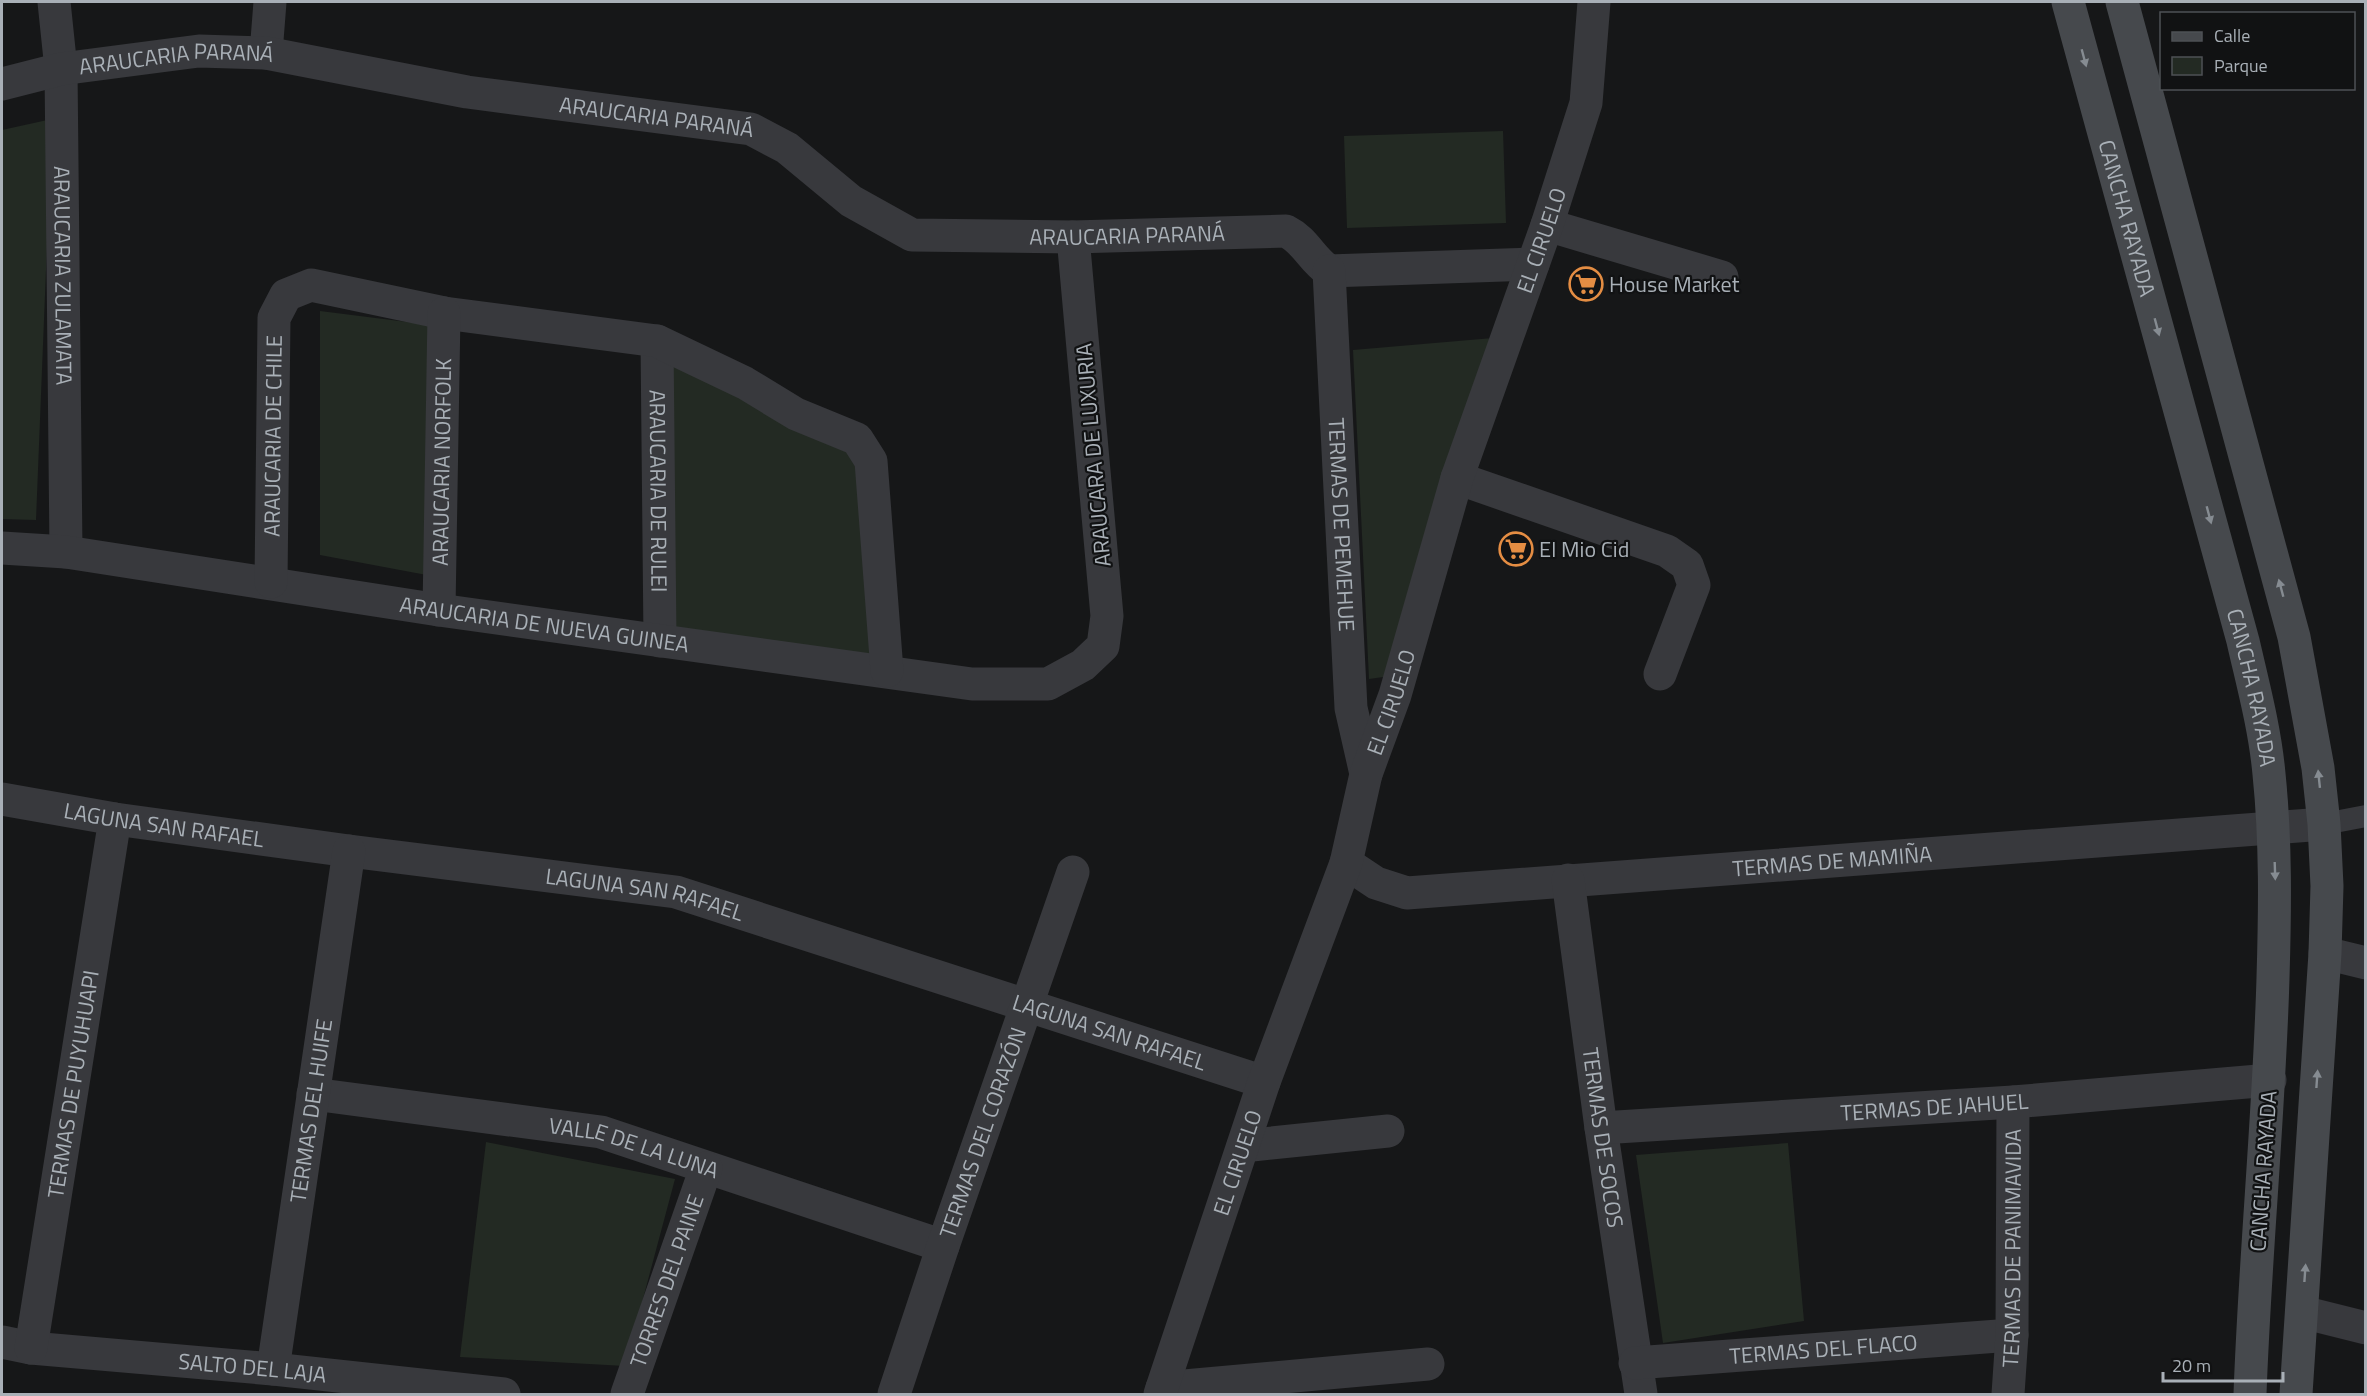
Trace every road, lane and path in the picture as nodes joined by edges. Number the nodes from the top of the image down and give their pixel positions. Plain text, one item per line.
1 (54, 2) edge
2 (270, 2) edge
3 (1594, 2) edge
4 (2068, 2) edge
5 (2122, 2) edge
6 (266, 52) junction
7 (61, 69) junction
8 (2, 84) edge
9 (1547, 225) junction
10 (1073, 237) junction
11 (1533, 264) junction
12 (1329, 271) junction
13 (1722, 277) dead end
14 (444, 313) junction
15 (657, 341) junction
16 (1457, 478) junction
17 (2, 548) edge
18 (66, 552) junction
19 (271, 582) junction
20 (439, 610) junction
21 (660, 641) junction
22 (1083, 665) joint
23 (887, 671) junction
24 (1660, 674) dead end
25 (1366, 774) junction
26 (2, 799) edge
27 (2366, 816) edge
28 (115, 819) junction
29 (2324, 824) junction
30 (2274, 827) junction
31 (349, 851) junction
32 (1346, 863) junction
33 (1074, 873) dead end
34 (1568, 880) junction
35 (2325, 953) junction
36 (2366, 963) edge
37 (1028, 1005) junction
38 (2270, 1080) junction
39 (1264, 1082) junction
40 (313, 1094) junction
41 (2013, 1102) junction
42 (1601, 1128) junction
43 (1388, 1131) dead end
44 (1243, 1146) junction
45 (706, 1168) junction
46 (942, 1246) junction
47 (2302, 1312) junction
48 (2366, 1328) edge
49 (2012, 1335) junction
50 (16, 1345) edge
51 (1635, 1363) junction
52 (1428, 1364) dead end
53 (273, 1369) junction
54 (1161, 1391) edge
55 (504, 1395) edge
56 (627, 1395) edge
57 (894, 1395) edge
58 (1641, 1395) edge
59 (2008, 1395) edge
60 (2250, 1395) edge
61 (2296, 1395) edge

1 - 7 street, ARAUCARIA ZULAMATA
2 - 6 street
3 - 9 street, EL CIRUELO
4 -> 30 street, CANCHA RAYADA
29 -> 5 street
6 - 7 street, ARAUCARIA PARANÁ
6 - 10 street, ARAUCARIA PARANÁ
7 - 8 street, ARAUCARIA PARANÁ
7 - 18 street, ARAUCARIA ZULAMATA
9 - 11 street, EL CIRUELO
9 - 13 street
10 - 12 street, ARAUCARIA PARANÁ
10 - 22 street, ARAUCARA DE LUXURIA
11 - 12 street
11 - 16 street, EL CIRUELO
12 - 25 street, TERMAS DE PEMEHUE
14 - 15 street
14 - 19 street, ARAUCARIA DE CHILE
14 - 20 street, ARAUCARIA NORFOLK
15 - 21 street, ARAUCARIA DE RULEI
15 - 23 street
16 - 24 street
16 - 25 street, EL CIRUELO
17 - 18 street, ARAUCARIA DE NUEVA GUINEA
18 - 19 street, ARAUCARIA DE NUEVA GUINEA
19 - 20 street, ARAUCARIA DE NUEVA GUINEA
20 - 21 street, ARAUCARIA DE NUEVA GUINEA
21 - 23 street, ARAUCARIA DE NUEVA GUINEA
22 - 23 street, ARAUCARIA DE NUEVA GUINEA
25 - 32 street, EL CIRUELO
26 - 28 street, LAGUNA SAN RAFAEL
27 - 29 lane
28 - 31 street, LAGUNA SAN RAFAEL
28 - 50 street, TERMAS DE PUYUHUAPI
29 - 30 street, TERMAS DE MAMIÑA
29 - 35 street
30 - 34 street, TERMAS DE MAMIÑA
30 -> 38 street, CANCHA RAYADA
31 - 37 street, LAGUNA SAN RAFAEL
31 - 40 street, TERMAS DEL HUIFE
32 - 34 street, TERMAS DE MAMIÑA
32 - 39 street, EL CIRUELO
33 - 37 street, TERMAS DEL CORAZÓN
34 - 42 street, TERMAS DE SOCOS
35 - 36 street
47 -> 35 street
37 - 39 street, LAGUNA SAN RAFAEL
37 - 46 street, TERMAS DEL CORAZÓN
38 - 41 street, TERMAS DE JAHUEL
38 - 60 street, CANCHA RAYADA
39 - 44 street, EL CIRUELO
40 - 45 street, VALLE DE LA LUNA
40 - 53 street, TERMAS DEL HUIFE
41 - 42 street, TERMAS DE JAHUEL
41 - 49 street, TERMAS DE PANIMAVIDA
42 - 51 street, TERMAS DE SOCOS
43 - 44 street
44 - 54 street, EL CIRUELO
45 - 46 street, VALLE DE LA LUNA
45 - 56 street, TORRES DEL PAINE
46 - 57 street, TERMAS DEL CORAZÓN
47 - 48 street
47 - 61 street
49 - 51 street, TERMAS DEL FLACO
49 - 59 street, TERMAS DE PANIMAVIDA
50 - 53 street, SALTO DEL LAJA
51 - 58 street, TERMAS DE SOCOS
52 - 54 street
53 - 55 street, SALTO DEL LAJA

